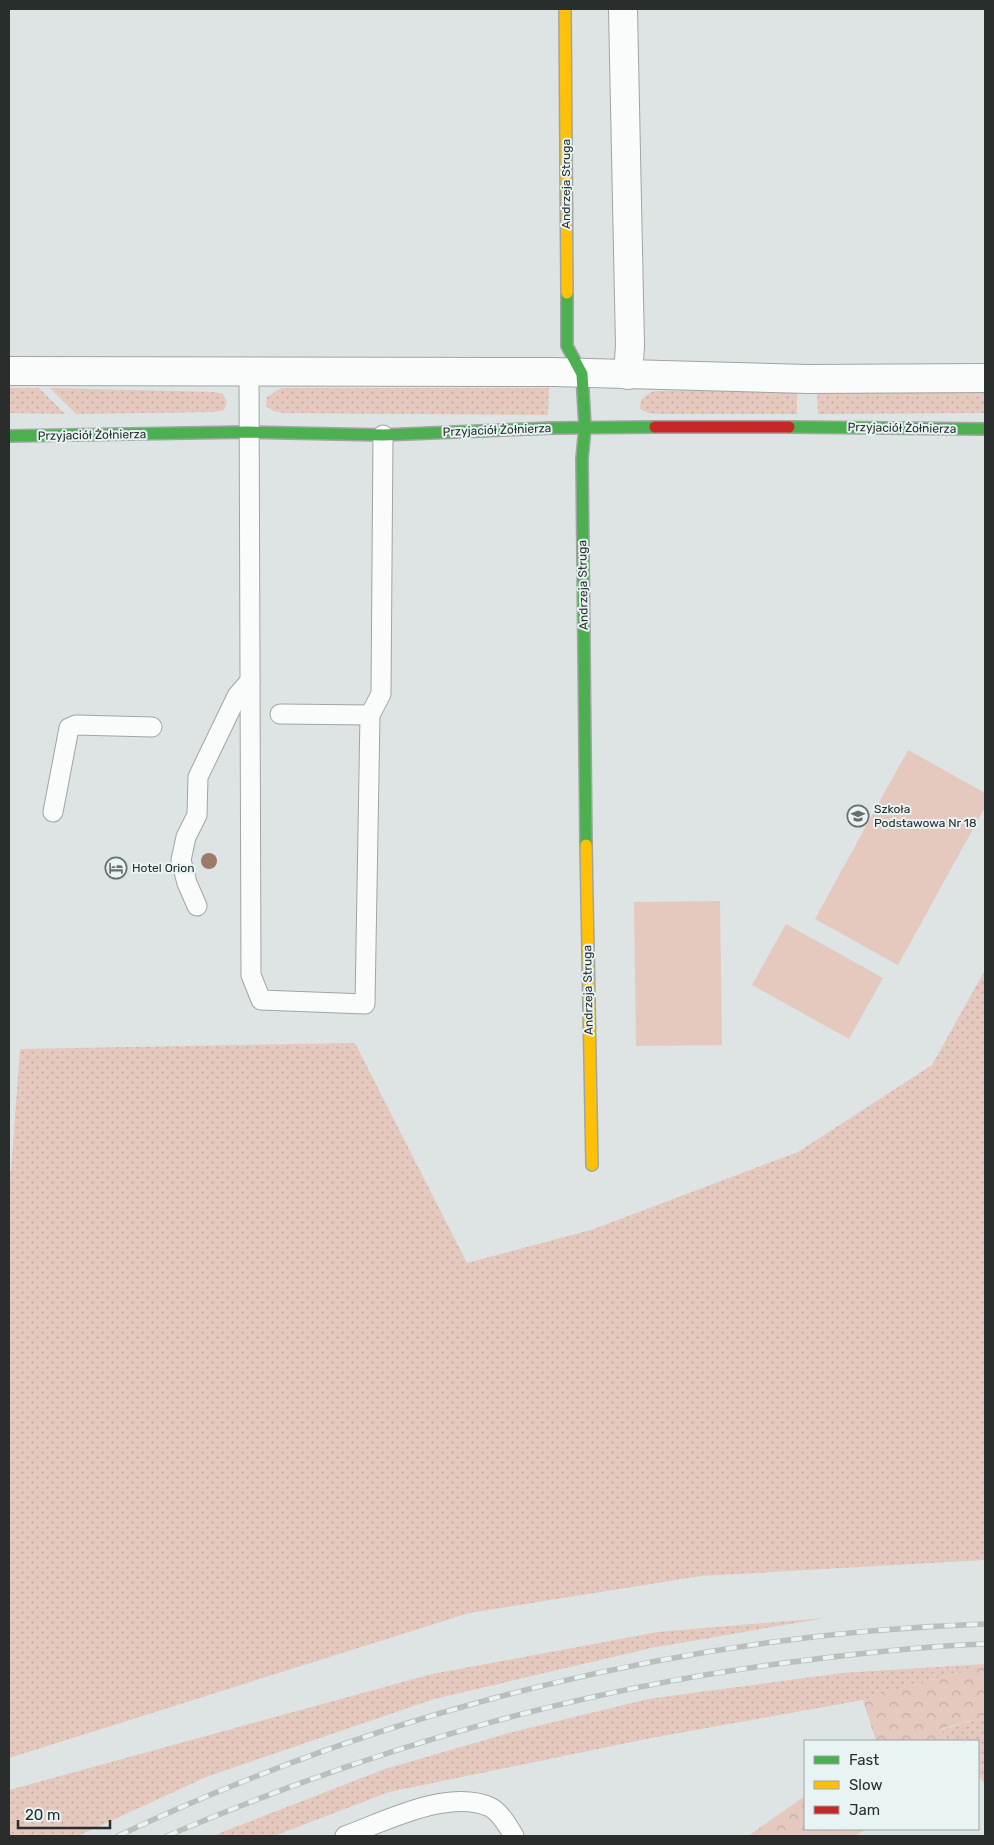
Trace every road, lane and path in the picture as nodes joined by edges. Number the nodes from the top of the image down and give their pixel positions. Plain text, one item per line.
1 (564, 9) edge
2 (623, 9) edge
3 (9, 371) edge
4 (249, 371) junction
5 (582, 374) junction
6 (628, 375) junction
7 (985, 378) edge
8 (585, 427) junction
9 (985, 430) edge
10 (248, 432) junction
11 (383, 435) junction
12 (9, 436) edge
13 (250, 681) junction
14 (280, 714) dead end
15 (370, 715) junction
16 (152, 727) dead end
17 (53, 812) dead end
18 (197, 906) dead end
19 (592, 1165) dead end
20 (345, 1836) edge
21 (514, 1836) edge

1 - 5 street, Andrzeja Struga
2 - 6 street
3 - 4 street
4 - 5 street
4 - 10 lane
5 - 6 street
5 - 8 street, Andrzeja Struga
6 - 7 street
8 - 9 street, Przyjaciół Żołnierza
8 - 11 street, Przyjaciół Żołnierza
8 - 19 street, Andrzeja Struga
10 - 11 street, Przyjaciół Żołnierza
10 - 12 street, Przyjaciół Żołnierza
10 - 13 lane
11 - 15 lane
13 - 15 lane
13 - 18 lane
14 - 15 lane
16 - 17 lane
20 - 21 lane

